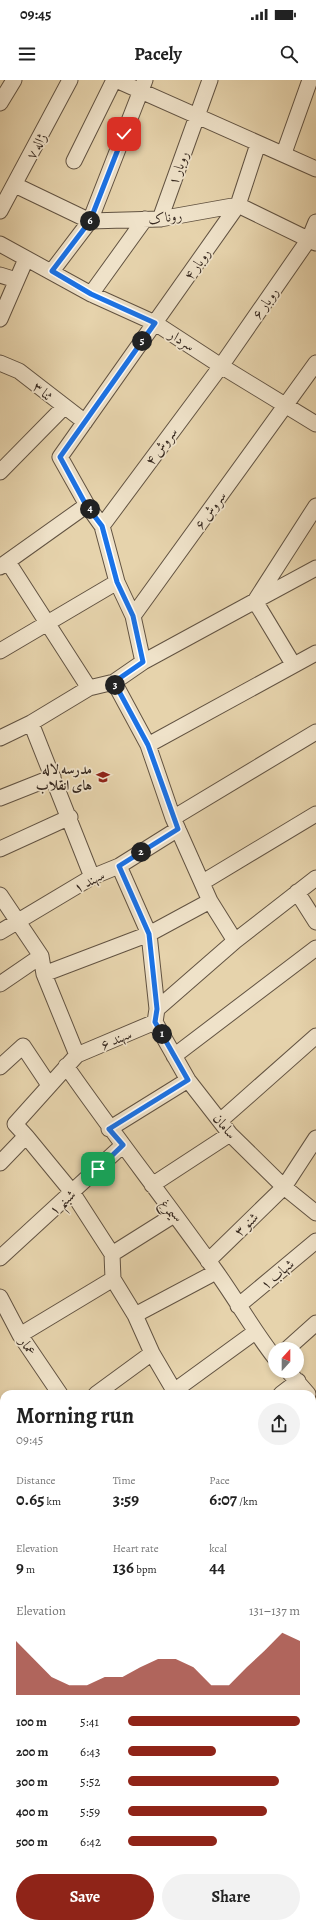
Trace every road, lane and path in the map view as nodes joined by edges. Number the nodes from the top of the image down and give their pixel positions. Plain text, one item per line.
1 (14, 80) edge
2 (70, 80) edge
3 (115, 80) edge
4 (210, 80) edge
5 (310, 80) edge
6 (143, 85) edge
7 (0, 104) edge
8 (197, 117) junction
9 (258, 144) junction
10 (284, 153) junction
11 (74, 161) dead end
12 (316, 168) edge
13 (15, 185) junction
14 (238, 205) junction
15 (0, 211) edge
16 (145, 219) junction
17 (160, 219) junction
18 (90, 221) junction
19 (316, 222) edge
20 (312, 241) edge
21 (0, 244) edge
22 (26, 259) junction
23 (52, 271) junction
24 (0, 275) edge
25 (16, 280) junction
26 (91, 294) junction
27 (0, 319) edge
28 (155, 323) junction
29 (0, 363) edge
30 (316, 363) edge
31 (221, 366) junction
32 (286, 405) junction
33 (64, 407) junction
34 (85, 422) junction
35 (316, 424) edge
36 (0, 472) edge
37 (86, 505) junction
38 (316, 506) edge
39 (102, 526) junction
40 (4, 565) edge
41 (316, 568) edge
42 (117, 582) junction
43 (254, 601) junction
44 (133, 616) junction
45 (47, 622) junction
46 (0, 651) edge
47 (316, 653) edge
48 (143, 662) junction
49 (293, 664) junction
50 (114, 682) junction
51 (89, 688) junction
52 (31, 723) junction
53 (316, 732) edge
54 (0, 738) edge
55 (148, 745) junction
56 (54, 777) junction
57 (0, 798) edge
58 (316, 814) edge
59 (70, 817) junction
60 (176, 824) junction
61 (0, 849) edge
62 (119, 866) junction
63 (92, 877) junction
64 (316, 878) edge
65 (203, 882) junction
66 (297, 892) junction
67 (0, 895) edge
68 (210, 901) junction
69 (19, 921) junction
70 (316, 922) edge
71 (0, 932) edge
72 (149, 934) junction
73 (235, 941) junction
74 (316, 948) edge
75 (41, 956) junction
76 (44, 974) junction
77 (0, 984) edge
78 (156, 1016) junction
79 (316, 1036) edge
80 (174, 1056) junction
81 (71, 1060) junction
82 (0, 1067) edge
83 (188, 1080) junction
84 (49, 1085) junction
85 (220, 1121) junction
86 (109, 1129) junction
87 (230, 1134) junction
88 (26, 1136) junction
89 (316, 1138) edge
90 (123, 1145) junction
91 (0, 1163) edge
92 (152, 1185) junction
93 (284, 1187) junction
94 (72, 1192) junction
95 (316, 1213) edge
96 (174, 1215) junction
97 (316, 1241) edge
98 (112, 1254) junction
99 (0, 1258) edge
100 (212, 1266) junction
101 (113, 1279) junction
102 (0, 1296) edge
103 (238, 1306) junction
104 (135, 1315) junction
105 (316, 1323) edge
106 (255, 1332) junction
107 (20, 1335) junction
108 (295, 1342) edge
109 (268, 1349) edge
110 (152, 1353) junction
111 (292, 1378) edge
112 (295, 1378) edge
113 (57, 1390) edge
114 (101, 1390) edge
115 (174, 1390) edge
116 (178, 1390) edge
117 (283, 1390) edge
118 (305, 1390) edge

1 - 7 street
2 - 13 street, ژاله ۷
3 - 6 street
3 - 11 street
4 - 8 street, روبار ۱
5 - 10 street
6 - 8 street
6 - 18 street
8 - 9 street
8 - 17 street, روبار ۱
9 - 10 street
9 - 14 street, روبار ۴
10 - 12 street
13 - 15 street, ژاله ۷
13 - 18 street
14 - 17 street, روناک
14 - 20 street
14 - 28 street, روبار ۴
16 - 17 street, روناک
16 - 18 street, روناک
16 - 26 street
18 - 23 street
19 - 20 street, روبار ۶
20 - 31 street, روبار ۶
21 - 22 street, سردار
22 - 23 street, سردار
22 - 25 street
23 - 26 street, سردار
24 - 25 street
25 - 27 street
26 - 28 street, سردار
28 - 31 street, سردار
28 - 34 street, روبار ۴
29 - 33 street, ثنا ۳
30 - 32 street, سروش ۶
31 - 32 street, سردار
31 - 39 street, سروش ۴
32 - 35 street, سردار
32 - 44 street, سروش ۶
33 - 34 street, ثنا ۳
33 - 36 street
34 - 37 street, روبار ۴
37 - 39 street
37 - 40 street
38 - 43 street
39 - 42 street
40 - 45 street
41 - 43 street
42 - 44 street
42 - 45 street
43 - 48 street
43 - 49 street
44 - 48 street
45 - 46 street
45 - 51 street
47 - 49 street
48 - 50 street
49 - 55 street
50 - 51 street
50 - 55 street
51 - 52 street
52 - 54 street
52 - 56 street
53 - 60 street, سهند ۱
55 - 60 street
56 - 57 street
56 - 59 street
58 - 65 street
59 - 61 street
59 - 63 street
60 - 62 street, سهند ۱
60 - 65 street
62 - 63 street, سهند ۱
62 - 72 street
63 - 69 street, سهند ۱
64 - 66 street, سهند ۶
65 - 68 street
66 - 70 street
66 - 73 street, سهند ۶
67 - 69 street
68 - 72 street
68 - 73 street
69 - 71 street, سهند ۱
69 - 75 street
72 - 76 street
72 - 78 street
73 - 78 street, سهند ۶
74 - 80 street
75 - 76 street, سیمرغ
75 - 77 street
76 - 81 street, سیمرغ
78 - 80 street, سامان
78 - 81 street, سهند ۶
79 - 85 street
80 - 83 street, سامان
81 - 84 street, سهند ۶
81 - 86 street, سیمرغ
82 - 84 street
83 - 85 street, سامان
83 - 86 street
84 - 88 street, سهند ۶
85 - 87 street, سامان
86 - 90 street, سیمرغ
87 - 92 street
87 - 93 street, سامان
88 - 91 street
88 - 94 street
89 - 93 street, شنو ۳
90 - 92 street, سیمرغ
90 - 94 street, شبنم ۱
92 - 96 street, سیمرغ
93 - 95 street, سامان
93 - 100 street, شنو ۳
94 - 98 street
94 - 99 street, شبنم ۱
96 - 98 street
96 - 100 street, سیمرغ
97 - 103 street, شهاب ۱
98 - 101 street
100 - 103 street, سیمرغ
100 - 104 street, شنو ۳
101 - 104 street
101 - 107 street
102 - 107 street, عمار
103 - 106 street, سیمرغ
104 - 110 street
105 - 108 street
106 - 109 street, سیمرغ
106 - 116 street
107 - 113 street, عمار
110 - 114 street
110 - 115 street
111 - 117 street
112 - 118 street

